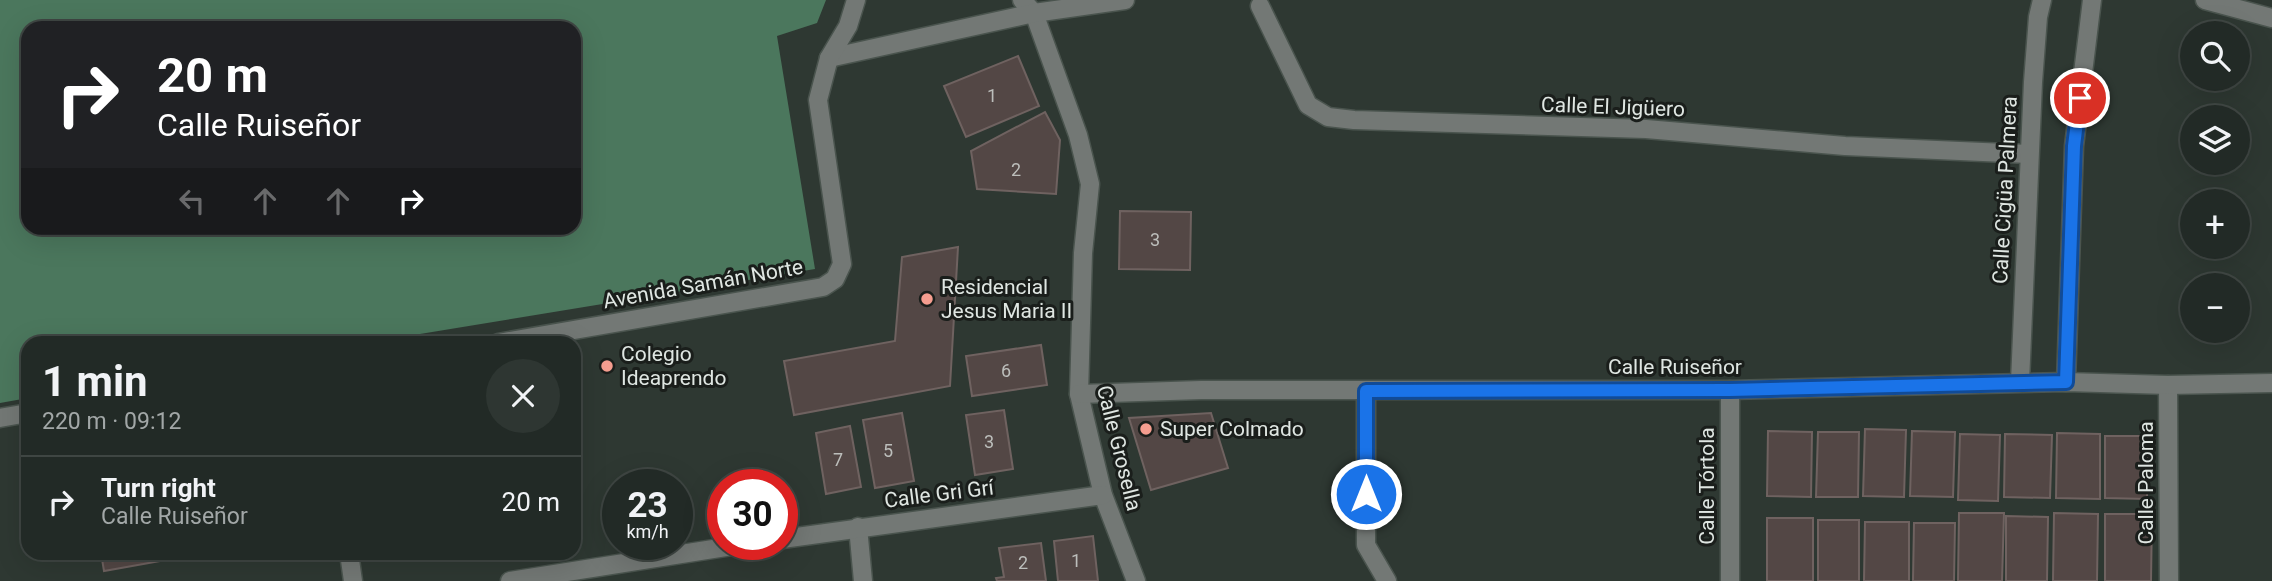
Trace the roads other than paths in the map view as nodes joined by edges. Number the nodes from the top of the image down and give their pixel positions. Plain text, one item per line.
1 (856, 0) edge
2 (1125, 0) edge
3 (2042, 0) edge
4 (2092, 0) edge
5 (2204, 0) edge
6 (1028, 6) edge
7 (1260, 6) dead end
8 (2272, 18) edge
9 (829, 58) junction
10 (2029, 154) junction
11 (539, 336) edge
12 (2020, 382) junction
13 (2066, 382) junction
14 (2272, 383) edge
15 (2168, 385) junction
16 (1730, 390) junction
17 (1366, 391) junction
18 (1079, 394) junction
19 (21, 415) edge
20 (0, 418) edge
21 (1102, 495) junction
22 (858, 527) junction
23 (798, 536) edge
24 (707, 552) edge
25 (349, 560) edge
26 (612, 573) edge
27 (352, 581) edge
28 (510, 581) edge
29 (863, 581) edge
30 (1136, 581) edge
31 (1387, 581) edge
32 (1730, 581) edge
33 (2169, 581) edge

1 - 9 street, Avenida Samán Norte
2 - 6 street
3 - 10 street, Calle Cigüa Palmera
4 - 13 street
5 - 8 street
6 - 9 street
6 - 18 street, Calle Grosella
7 - 10 street, Calle El Jigüero
9 - 11 street, Avenida Samán Norte
10 - 12 street, Calle Cigüa Palmera
12 - 13 street, Calle Ruiseñor
12 - 16 street, Calle Ruiseñor
13 - 15 street, Calle Ruiseñor
14 - 15 street, Calle Ruiseñor
15 - 33 street, Calle Paloma
16 - 17 street, Calle Ruiseñor
16 - 32 street, Calle Tórtola
17 - 18 street, Calle Ruiseñor
17 - 31 street
18 - 21 street, Calle Grosella
19 - 20 street
21 - 22 street, Calle Gri Grí
21 - 30 street, Calle Grosella
22 - 23 street, Calle Gri Grí
22 - 29 street
24 - 26 street
25 - 27 street
26 - 28 street

